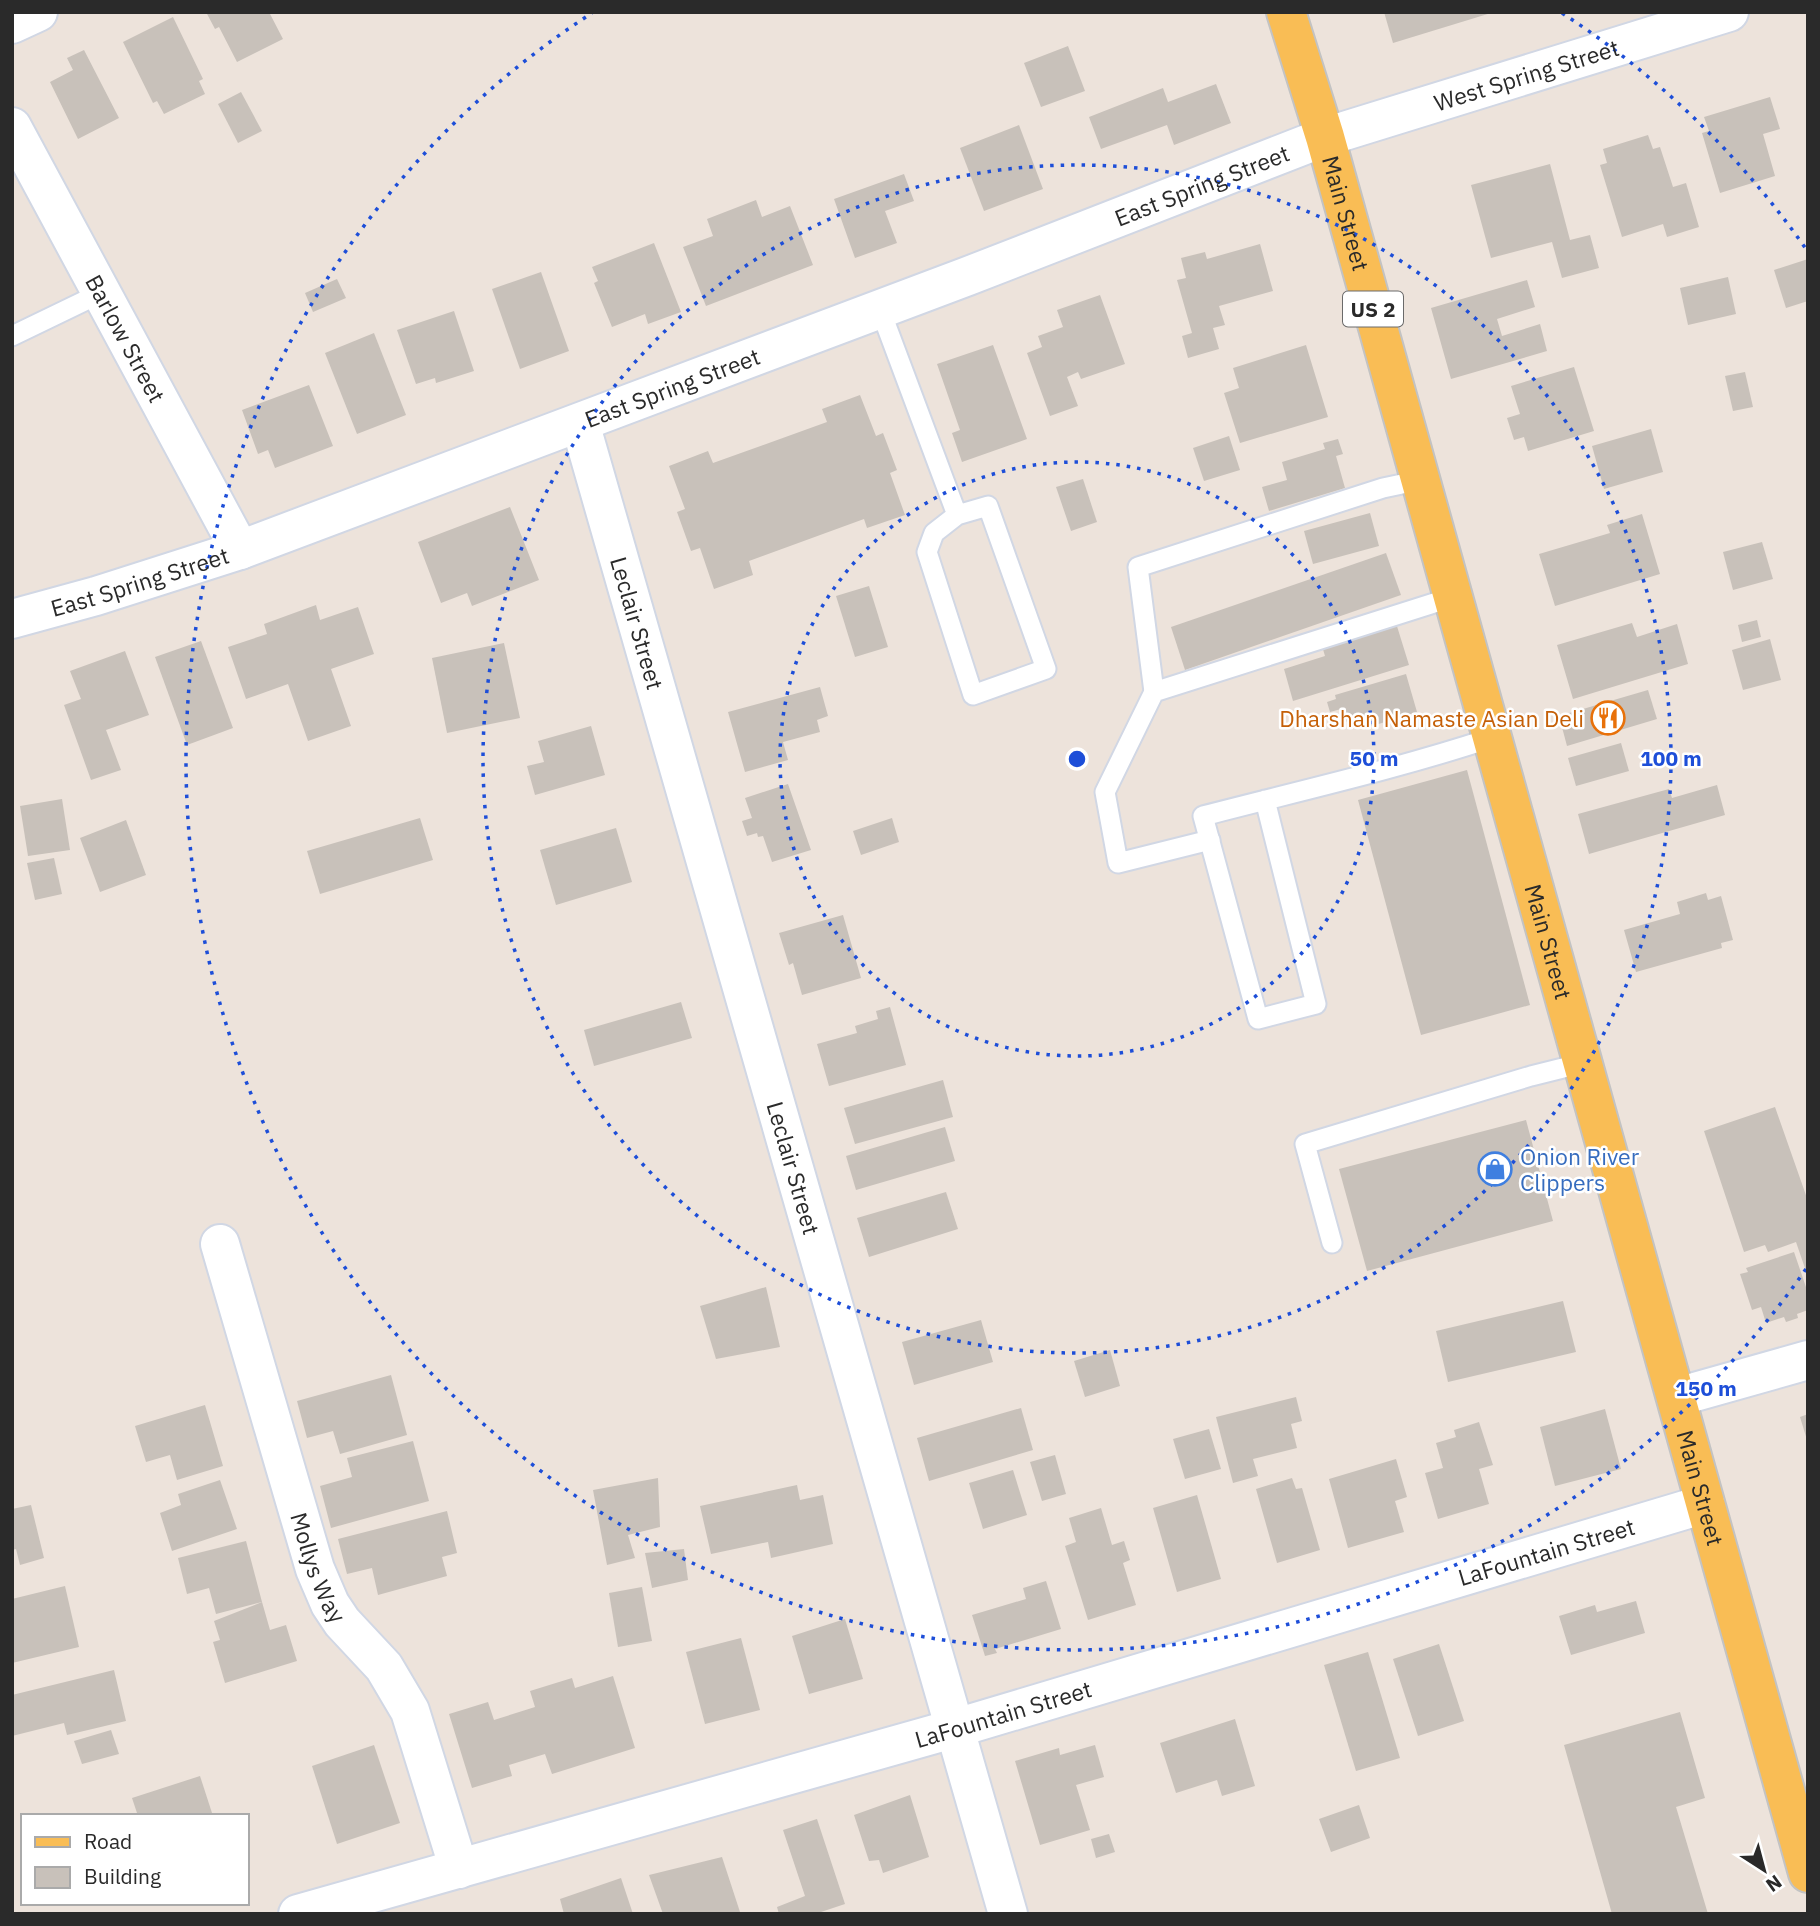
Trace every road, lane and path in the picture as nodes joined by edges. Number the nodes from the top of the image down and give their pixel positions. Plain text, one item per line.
1 (38, 12) edge
2 (1286, 12) edge
3 (1729, 12) edge
4 (12, 24) edge
5 (1325, 137) junction
6 (16, 144) edge
7 (102, 293) junction
8 (880, 310) junction
9 (12, 336) edge
10 (580, 423) junction
11 (1420, 480) junction
12 (957, 515) junction
13 (240, 550) junction
14 (1453, 597) junction
15 (12, 619) edge
16 (1154, 692) junction
17 (1492, 738) junction
18 (1265, 800) junction
19 (1210, 841) junction
20 (1583, 1063) junction
21 (1332, 1243) dead end
22 (220, 1244) dead end
23 (1808, 1360) edge
24 (1677, 1397) junction
25 (1705, 1504) junction
26 (956, 1728) junction
27 (459, 1869) junction
28 (1808, 1873) edge
29 (298, 1914) edge
30 (1008, 1914) edge

1 - 4 street
2 - 5 main road, Main Street / US 2
3 - 5 street, West Spring Street
5 - 8 street, East Spring Street
5 - 11 main road, Main Street / US 2
6 - 7 street, Barlow Street
7 - 9 lane
7 - 13 street, Barlow Street
8 - 10 street, East Spring Street
8 - 12 lane
10 - 13 street, East Spring Street
10 - 26 street, Leclair Street
11 - 14 main road, Main Street / US 2
11 - 16 lane
12 - 12 lane
13 - 15 street, East Spring Street
14 - 16 lane
14 - 17 main road, Main Street / US 2
16 - 19 lane
17 - 18 lane
17 - 20 main road, Main Street / US 2
18 - 19 lane
18 - 19 lane
20 - 21 lane
20 - 24 main road, Main Street / US 2
22 - 27 street, Mollys Way
23 - 24 street
24 - 25 main road, Main Street / US 2
25 - 26 street, LaFountain Street
25 - 28 main road, Main Street / US 2
26 - 27 street, LaFountain Street
26 - 30 street, Leclair Street
27 - 29 street, LaFountain Street

